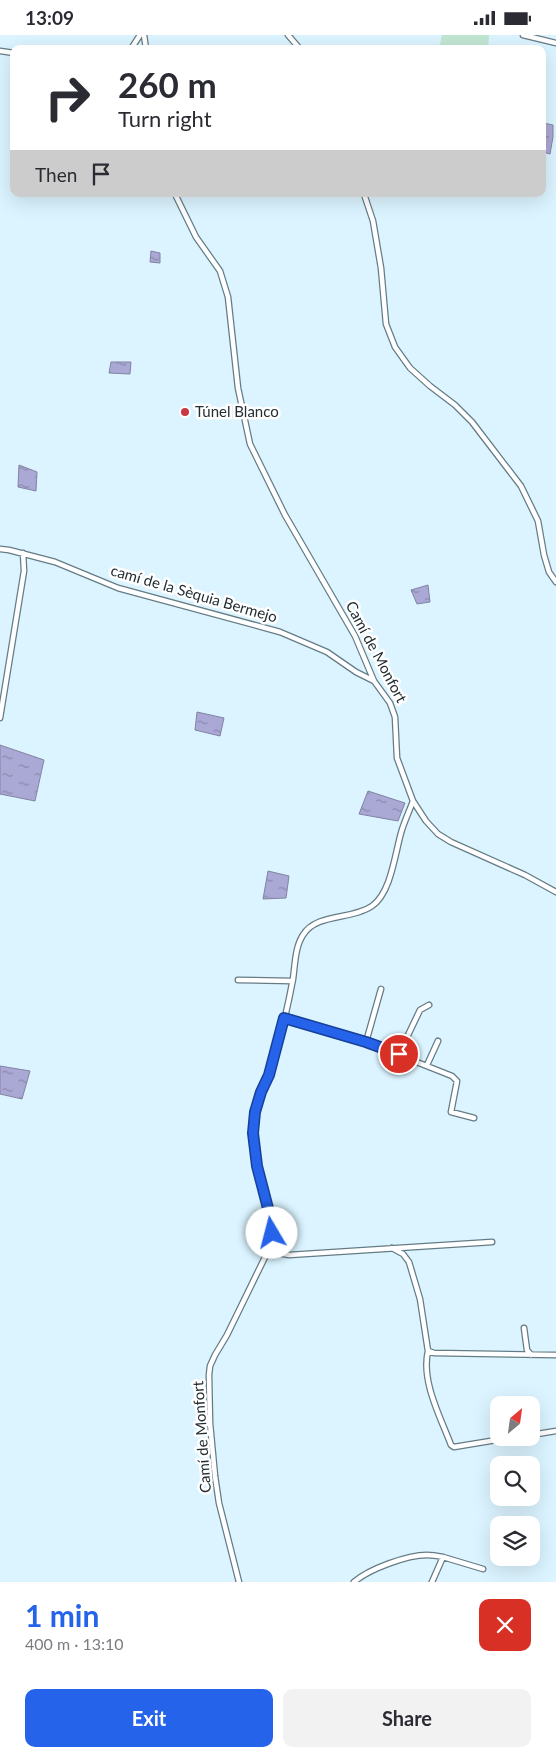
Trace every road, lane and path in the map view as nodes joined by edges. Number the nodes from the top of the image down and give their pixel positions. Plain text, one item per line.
1 (288, 35) edge
2 (523, 35) edge
3 (556, 43) edge
4 (297, 45) edge
5 (176, 197) edge
6 (365, 197) edge
7 (0, 549) edge
8 (22, 553) junction
9 (556, 582) edge
10 (374, 681) junction
11 (0, 718) edge
12 (413, 801) junction
13 (556, 892) edge
14 (238, 980) dead end
15 (292, 981) junction
16 (381, 989) dead end
17 (430, 1005) dead end
18 (284, 1018) junction
19 (438, 1041) dead end
20 (366, 1042) junction
21 (399, 1054) junction
22 (428, 1065) junction
23 (474, 1118) dead end
24 (492, 1243) dead end
25 (392, 1248) junction
26 (268, 1251) junction
27 (524, 1328) dead end
28 (428, 1351) junction
29 (531, 1355) junction
30 (556, 1355) edge
31 (556, 1431) edge
32 (540, 1434) edge
33 (490, 1441) edge
34 (443, 1557) junction
35 (483, 1569) dead end
36 (239, 1582) edge
37 (354, 1582) edge
38 (432, 1582) edge

1 - 4 street
2 - 3 street
5 - 10 street, Camí de Monfort
6 - 9 street
7 - 8 street, camí de la Sèquia Bermejo
8 - 10 street, camí de la Sèquia Bermejo
8 - 11 street
10 - 12 street, Camí de Monfort
12 - 13 street
12 - 15 street, Camí de Monfort
14 - 15 street
15 - 18 street, Camí de Monfort
16 - 20 street
17 - 21 street
18 - 20 street
18 - 26 street, Camí de Monfort
19 - 22 street
20 - 21 street
21 - 22 street
22 - 23 street
24 - 25 street
25 - 26 street
25 - 28 street
26 - 36 street, Camí de Monfort
27 - 29 street
28 - 29 street
28 - 33 street
29 - 30 street
31 - 32 street
34 - 35 street
34 - 37 street
34 - 38 street

